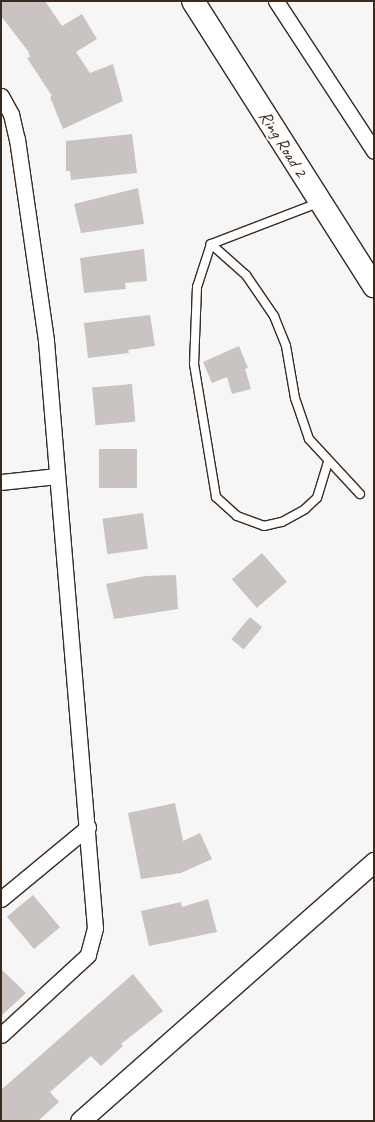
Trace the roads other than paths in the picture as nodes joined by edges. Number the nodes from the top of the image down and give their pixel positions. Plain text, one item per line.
1 (193, 1) edge
2 (276, 1) edge
3 (1, 96) edge
4 (374, 151) edge
5 (319, 203) junction
6 (210, 244) junction
7 (374, 286) edge
8 (328, 462) junction
9 (57, 476) junction
10 (1, 482) edge
11 (360, 494) dead end
12 (88, 827) junction
13 (374, 862) edge
14 (1, 898) edge
15 (1, 1035) edge
16 (80, 1121) edge

1 - 5 main road, Ring Road 2
2 - 4 street
3 - 9 street
5 - 6 lane
5 - 7 main road, Ring Road 2
6 - 8 lane
6 - 8 lane
8 - 11 lane
9 - 10 street
9 - 12 street
12 - 14 street
12 - 15 street
13 - 16 street

